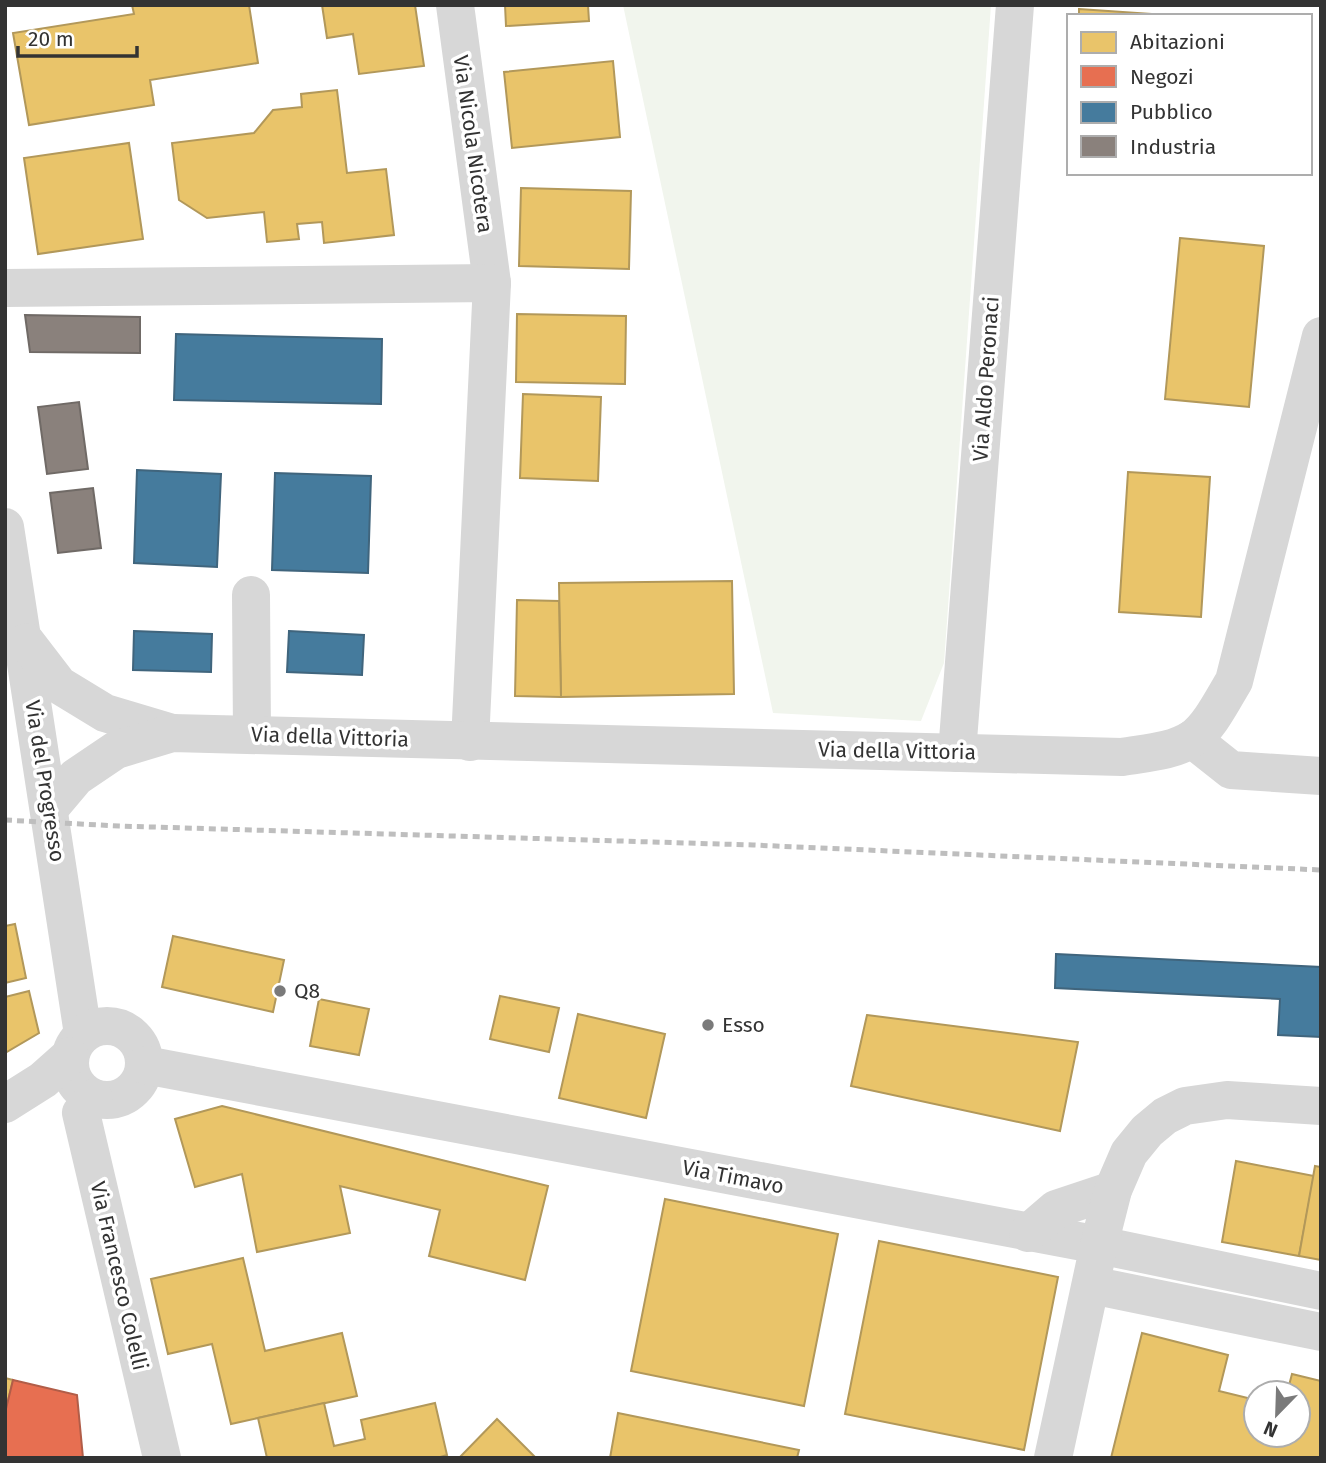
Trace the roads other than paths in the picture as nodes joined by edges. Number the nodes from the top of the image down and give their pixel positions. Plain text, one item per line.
1 (455, 5) edge
2 (1015, 5) edge
3 (492, 284) junction
4 (5, 288) edge
5 (1321, 336) edge
6 (5, 527) edge
7 (251, 595) dead end
8 (23, 637) junction
9 (172, 733) junction
10 (252, 735) junction
11 (1192, 739) junction
12 (470, 742) junction
13 (957, 753) junction
14 (1321, 776) edge
15 (49, 809) junction
16 (77, 1045) junction
17 (145, 1065) junction
18 (94, 1098) junction
19 (5, 1104) edge
20 (1321, 1105) edge
21 (1113, 1190) junction
22 (1034, 1234) junction
23 (1099, 1245) junction
24 (1090, 1290) junction
25 (1321, 1291) edge
26 (1321, 1332) edge
27 (162, 1458) edge
28 (1052, 1458) edge

1 - 3 street, Via Nicola Nicotera
2 - 13 street, Via Aldo Peronaci
3 - 4 street
3 - 12 street, Via Nicola Nicotera
5 - 11 street
6 - 8 street, Via del Progresso
7 - 10 street
8 - 9 street, Via della Vittoria
8 - 15 street, Via del Progresso
9 - 10 street, Via della Vittoria
9 - 15 street, Via della Vittoria
10 - 12 street, Via della Vittoria
11 - 13 street, Via della Vittoria
11 - 14 street
12 - 13 street, Via della Vittoria
15 - 16 street, Via del Progresso
16 - 17 street
16 - 18 street
16 - 19 street
17 - 18 street
17 - 22 street, Via Timavo
18 - 27 street, Via Francesco Colelli
20 - 21 street
21 - 22 street
21 - 23 street
22 - 23 street, Via Timavo
22 - 24 street
23 - 24 street
23 - 25 street, Via Timavo
24 - 26 street
24 - 28 street

